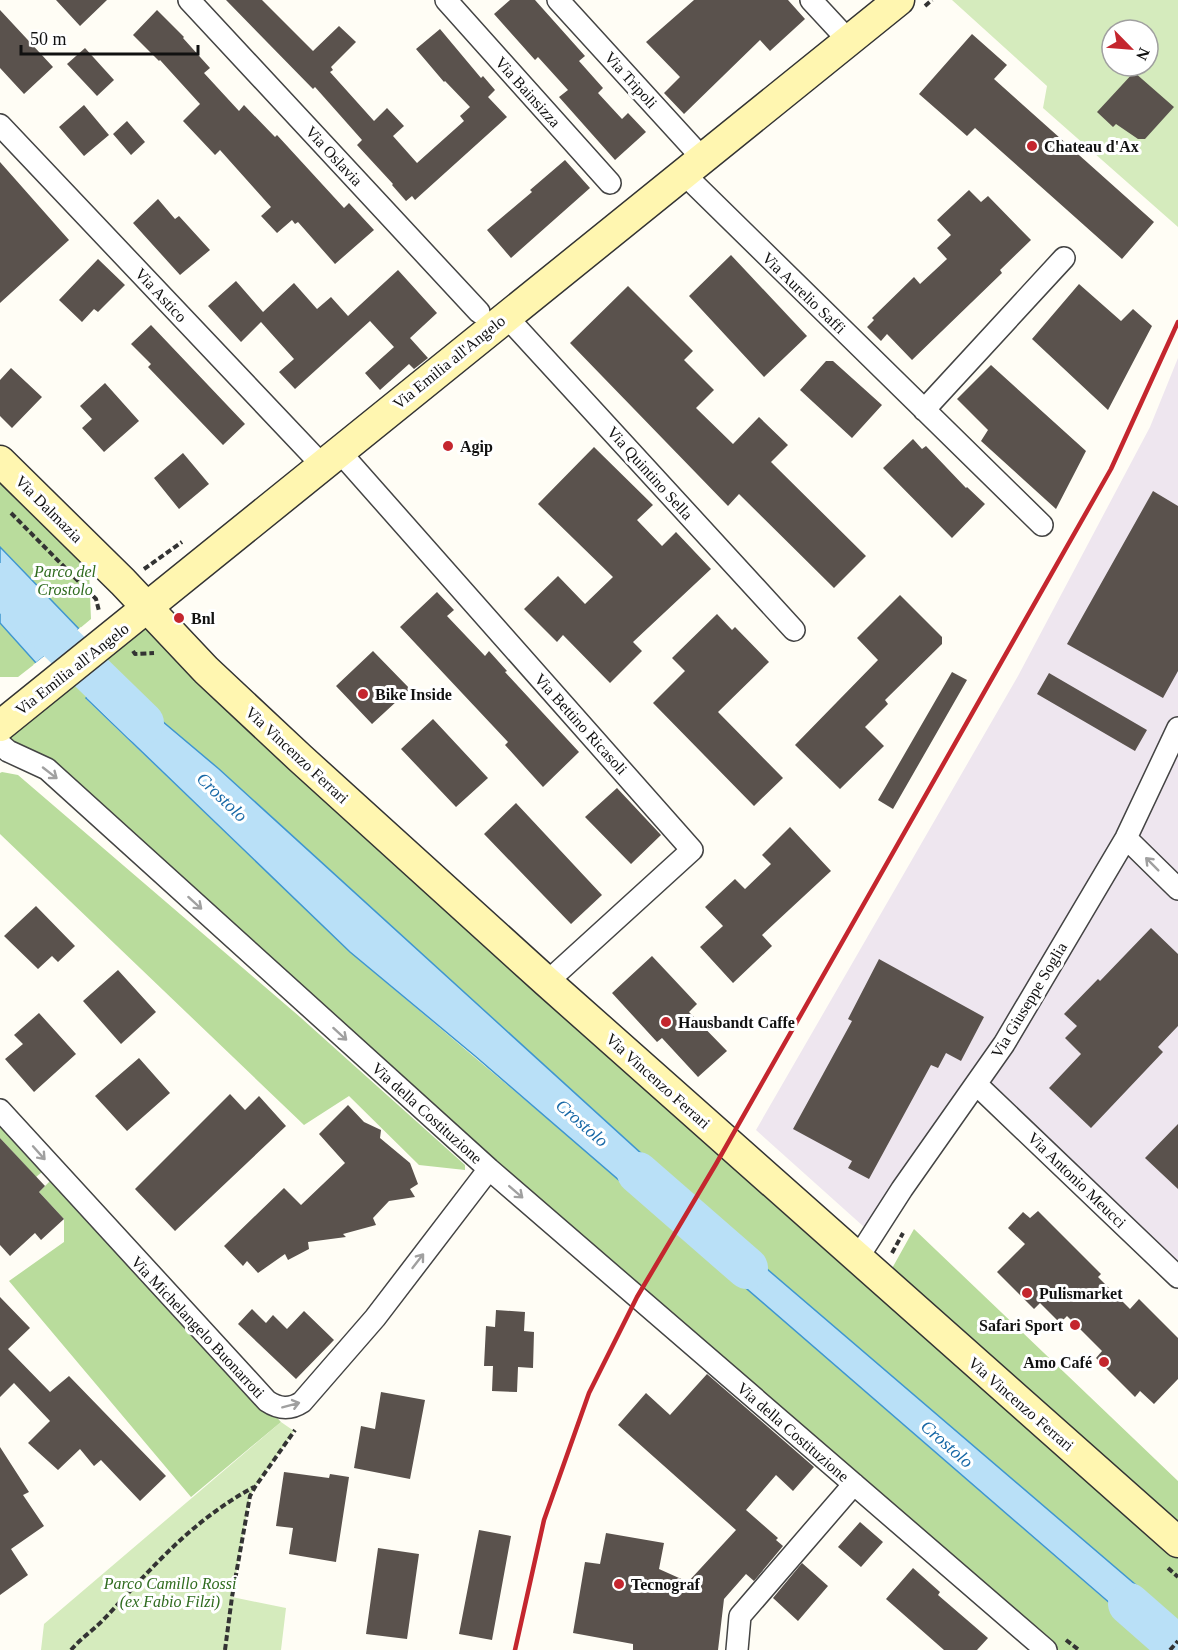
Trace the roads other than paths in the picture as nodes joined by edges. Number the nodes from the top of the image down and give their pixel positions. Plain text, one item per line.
1 (189, 0) edge
2 (446, 0) edge
3 (558, 0) edge
4 (811, 0) edge
5 (899, 0) edge
6 (849, 41) junction
7 (0, 125) edge
8 (694, 167) junction
9 (610, 183) dead end
10 (1064, 258) dead end
11 (493, 314) junction
12 (924, 410) junction
13 (330, 458) junction
14 (0, 461) edge
15 (1042, 525) dead end
16 (147, 609) junction
17 (794, 630) dead end
18 (0, 726) edge
19 (1178, 728) edge
20 (0, 744) edge
21 (1126, 838) junction
22 (1178, 889) edge
23 (547, 982) junction
24 (976, 1084) junction
25 (0, 1110) edge
26 (489, 1169) junction
27 (857, 1259) junction
28 (1178, 1277) edge
29 (854, 1484) junction
30 (1178, 1542) edge
31 (737, 1650) edge
32 (1046, 1650) edge

1 - 11 street, Via Oslavia
2 - 9 street, Via Bainsizza
3 - 8 street, Via Tripoli
4 - 6 street
5 - 6 street, Via Emilia all'Angelo
6 - 8 street, Via Emilia all'Angelo
7 - 13 street, Via Astico
8 - 11 street, Via Emilia all'Angelo
8 - 12 street, Via Aurelio Saffi
10 - 12 street
11 - 13 street, Via Emilia all'Angelo
11 - 17 street, Via Quintino Sella
12 - 15 street, Via Aurelio Saffi
13 - 16 street, Via Emilia all'Angelo
13 - 23 street, Via Bettino Ricasoli
14 - 16 street, Via Dalmazia
16 - 18 street, Via Emilia all'Angelo
16 - 23 street, Via Vincenzo Ferrari
19 - 21 street, Via Giuseppe Soglia
20 -> 26 street, Via della Costituzione
22 -> 21 street
21 - 24 street, Via Giuseppe Soglia
23 - 27 street, Via Vincenzo Ferrari
24 - 27 street, Via Giuseppe Soglia
24 - 28 street, Via Antonio Meucci
25 -> 26 street, Via Michelangelo Buonarroti
26 -> 29 street, Via della Costituzione
27 - 30 street, Via Vincenzo Ferrari
29 - 31 street, Via della Costituzione
29 - 32 street, Via della Costituzione

